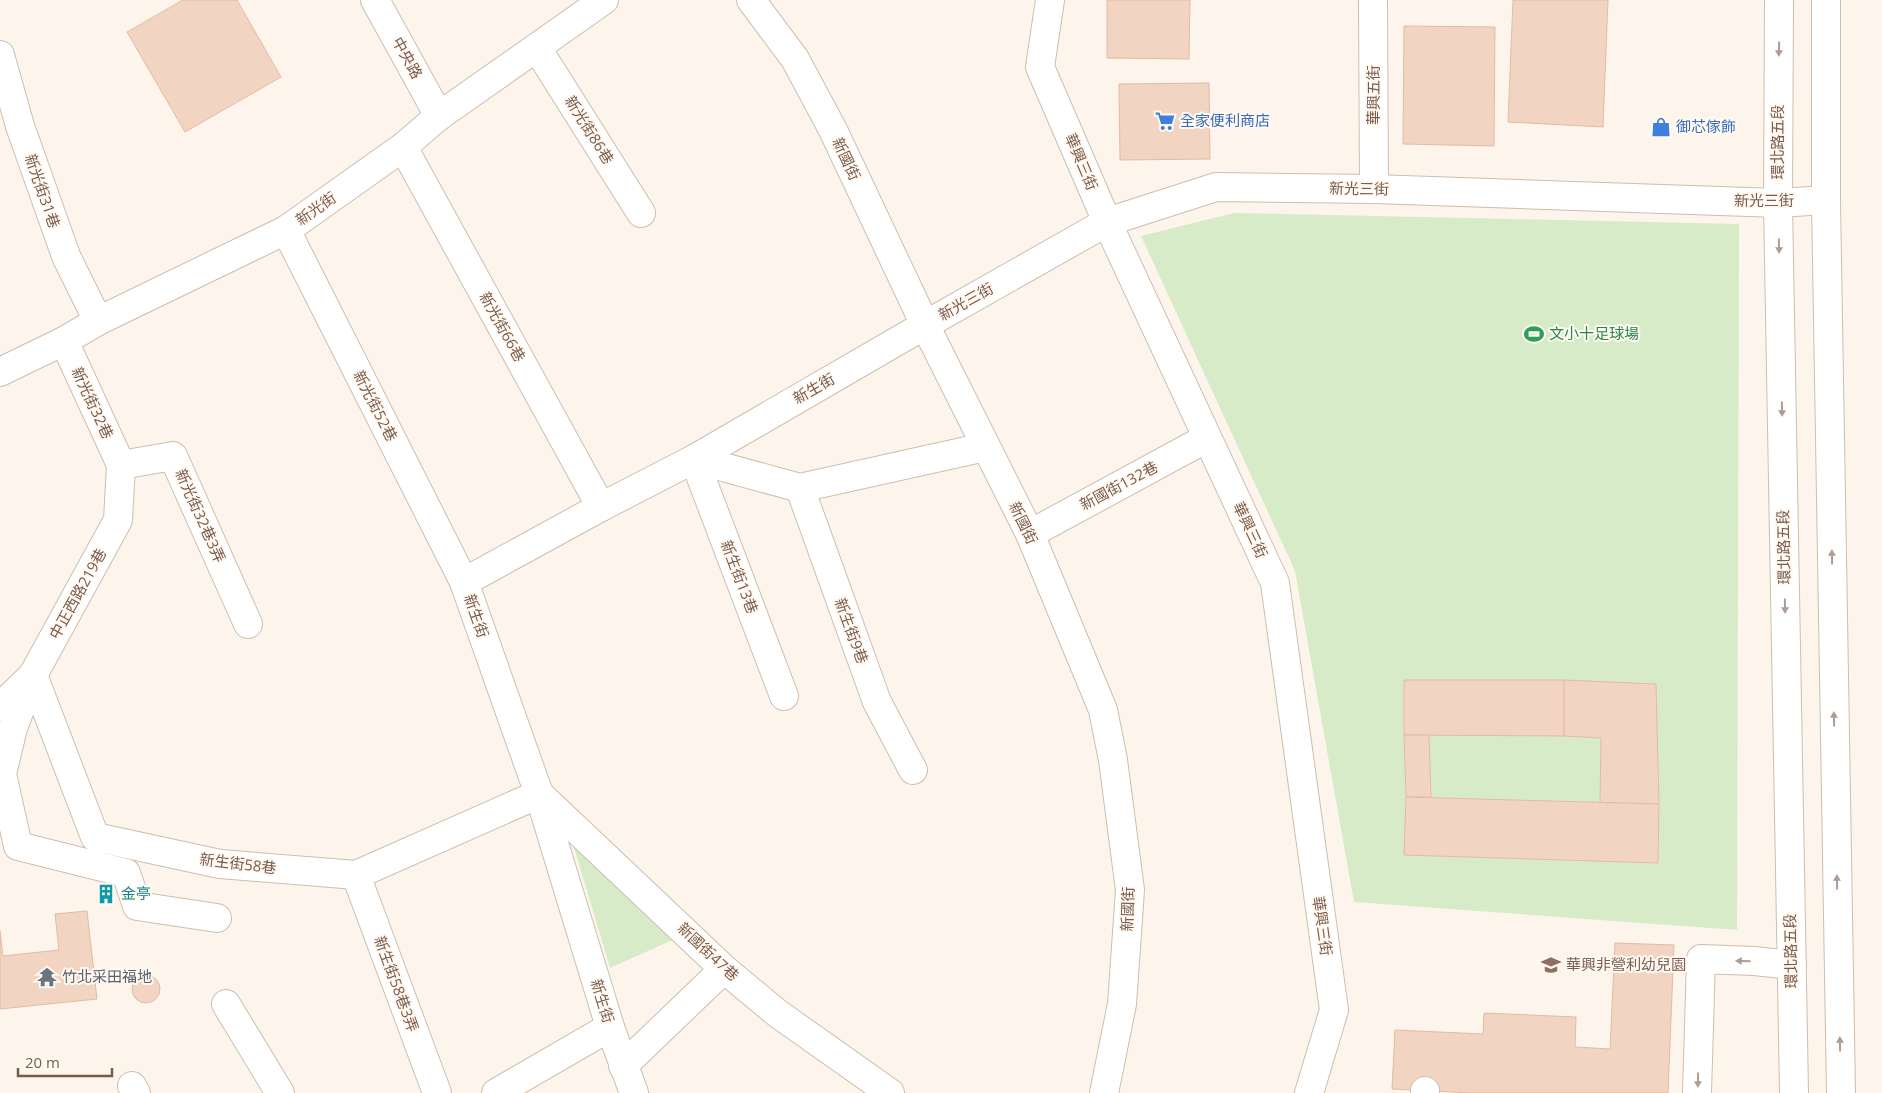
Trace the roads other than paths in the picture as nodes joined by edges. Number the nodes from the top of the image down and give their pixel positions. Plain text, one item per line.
1 (375, 0) edge
2 (604, 0) edge
3 (751, 0) edge
4 (1050, 0) edge
5 (1373, 0) edge
6 (1779, 0) edge
7 (1826, 0) edge
8 (537, 48) junction
9 (0, 55) edge
10 (439, 116) junction
11 (403, 147) junction
12 (1374, 189) junction
13 (1826, 200) junction
14 (1778, 203) junction
15 (641, 213) dead end
16 (1107, 222) junction
17 (286, 230) junction
18 (98, 321) junction
19 (924, 325) junction
20 (64, 341) junction
21 (0, 372) edge
22 (1207, 438) junction
23 (985, 447) junction
24 (694, 459) junction
25 (121, 465) junction
26 (800, 488) junction
27 (601, 507) junction
28 (1030, 534) junction
29 (464, 582) junction
30 (248, 624) dead end
31 (34, 675) junction
32 (784, 696) dead end
33 (0, 707) edge
34 (913, 770) dead end
35 (539, 794) junction
36 (356, 875) junction
37 (217, 918) dead end
38 (1792, 965) junction
39 (724, 969) junction
40 (226, 1004) dead end
41 (610, 1027) junction
42 (623, 1066) junction
43 (280, 1093) edge
44 (437, 1093) edge
45 (496, 1093) edge
46 (634, 1093) edge
47 (890, 1093) edge
48 (1104, 1093) edge
49 (1309, 1093) edge
50 (1698, 1093) edge
51 (1794, 1093) edge
52 (1841, 1093) edge

1 - 10 street, 中央路
2 - 8 street, 新光街
3 - 19 street, 新國街
4 - 16 street, 華興三街
5 - 12 street, 華興五街
6 -> 14 street, 環北路五段
7 - 13 street
8 - 10 street, 新光街
8 - 15 street, 新光街86巷
9 - 18 street, 新光街31巷
10 - 11 street, 新光街
11 - 17 street, 新光街
11 - 27 street, 新光街66巷
12 - 14 street, 新光三街
12 - 16 street, 新光三街
13 - 14 street, 新光三街
52 -> 13 street
14 -> 38 street, 環北路五段
16 - 19 street, 新光三街
16 - 22 street, 華興三街
17 - 18 street, 新光街
17 - 29 street, 新光街52巷
18 - 20 street, 新光街
19 - 23 street, 新國街
19 - 24 street, 新生街
20 - 21 street, 新光街
20 - 25 street, 新光街32巷
22 - 28 street, 新國街132巷
22 - 49 street, 華興三街
23 - 26 street
23 - 28 street, 新國街
24 - 26 street
24 - 27 street, 新生街
24 - 32 street, 新生街13巷
25 - 30 street, 新光街32巷3弄
25 - 31 street, 中正西路219巷
26 - 34 street, 新生街9巷
27 - 29 street, 新生街
28 - 48 street, 新國街
29 - 35 street, 新生街
31 - 33 street, 中正西路219巷
31 - 36 street, 新生街58巷
31 - 37 street
35 - 36 street, 新生街58巷
35 - 39 street, 新國街47巷
35 - 41 street, 新生街
36 - 44 street, 新生街58巷3弄
38 -> 50 street
38 - 51 street, 環北路五段
39 - 42 street
39 - 47 street, 新國街47巷
40 - 43 street
41 - 42 street, 新生街
41 - 45 street
42 - 46 street, 新生街

